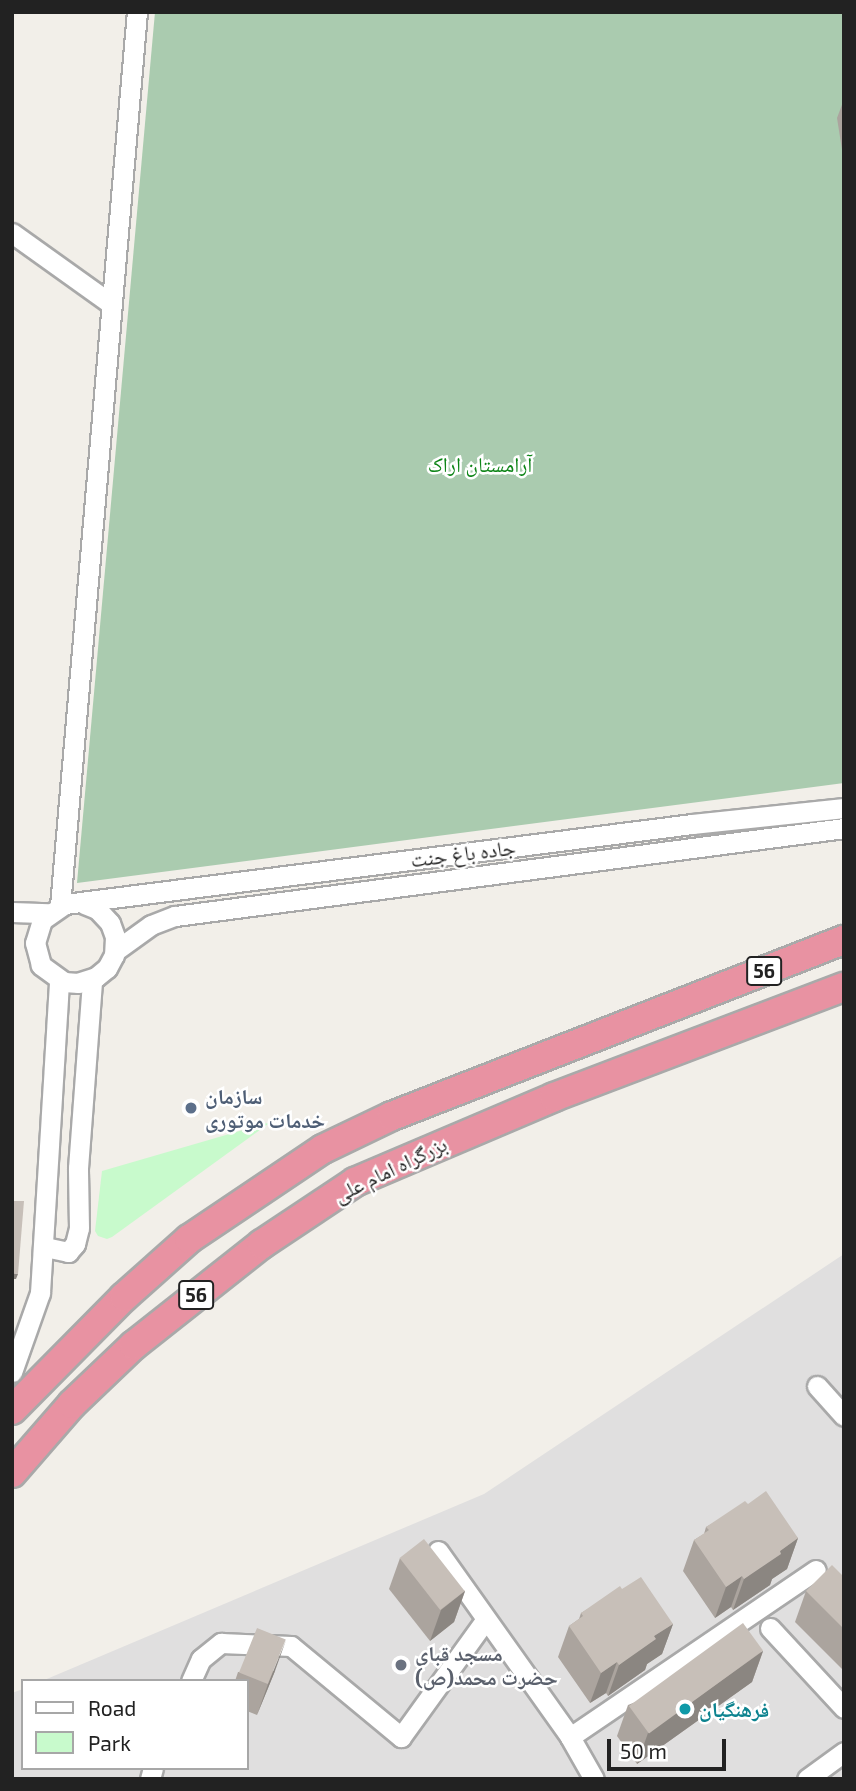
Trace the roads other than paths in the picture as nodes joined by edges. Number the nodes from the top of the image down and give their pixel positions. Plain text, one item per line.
1 (137, 12) edge
2 (12, 233) edge
3 (111, 304) junction
4 (844, 808) edge
5 (844, 828) edge
6 (447, 855) junction
7 (449, 878) junction
8 (84, 904) junction
9 (54, 909) junction
10 (12, 912) edge
11 (844, 940) edge
12 (115, 951) junction
13 (60, 980) junction
14 (92, 980) junction
15 (844, 987) edge
16 (392, 1116) junction
17 (410, 1156) junction
18 (45, 1247) junction
19 (12, 1372) edge
20 (817, 1386) dead end
21 (12, 1410) edge
22 (844, 1416) edge
23 (12, 1473) edge
24 (438, 1551) dead end
25 (816, 1570) dead end
26 (486, 1619) junction
27 (770, 1628) dead end
28 (192, 1679) edge
29 (844, 1708) edge
30 (570, 1737) junction
31 (844, 1752) edge
32 (594, 1779) edge
33 (807, 1779) edge

1 - 3 street
2 - 3 street
3 - 9 street
4 - 6 street, جاده باغ جنت
5 - 7 street, جاده باغ جنت
6 - 7 street
6 - 8 street, جاده باغ جنت
7 - 12 street, جاده باغ جنت
8 - 9 street
8 - 12 street
9 - 10 street
9 - 13 street
11 - 16 highway, بزرگراه امام علی / 56
12 - 14 street
13 - 14 street
13 - 18 street
14 - 18 street
15 - 17 highway, بزرگراه امام علی / 56
16 - 17 highway
16 - 21 highway, بزرگراه امام علی / 56
17 - 23 highway, بزرگراه امام علی / 56
18 - 19 street
20 - 22 street
24 - 26 street
25 - 30 street
26 - 28 street
26 - 30 street
27 - 29 street
30 - 32 street
31 - 33 street

